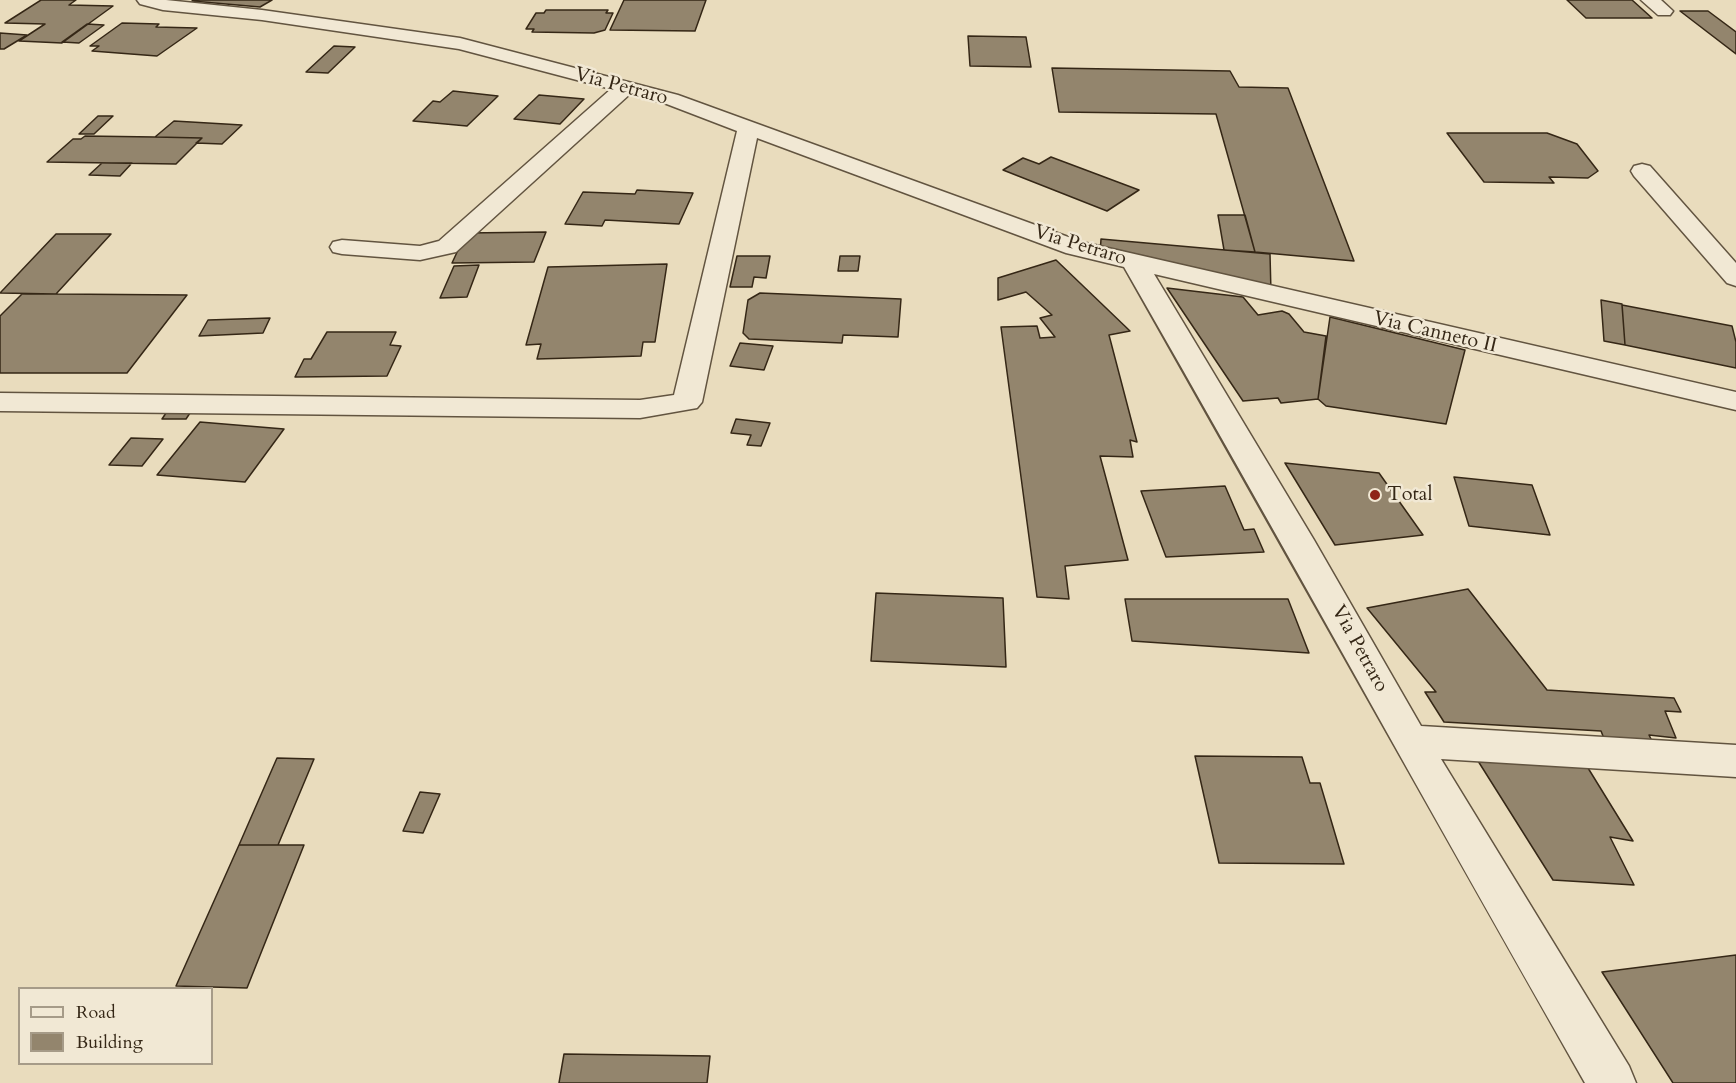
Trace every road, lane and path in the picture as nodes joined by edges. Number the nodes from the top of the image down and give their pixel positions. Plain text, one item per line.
1 (146, 0) edge
2 (626, 87) junction
3 (748, 128) junction
4 (1642, 171) dead end
5 (342, 247) dead end
6 (1134, 262) junction
7 (1736, 278) edge
8 (1736, 401) edge
9 (0, 402) edge
10 (1410, 741) junction
11 (1736, 761) edge
12 (1612, 1083) edge

1 - 2 street, Via Petraro
2 - 3 street, Via Petraro
2 - 5 street
3 - 6 street, Via Petraro
3 - 9 street
4 - 7 street
6 - 8 street, Via Canneto II
6 - 10 street, Via Petraro
10 - 11 street
10 - 12 street, Via Petraro

